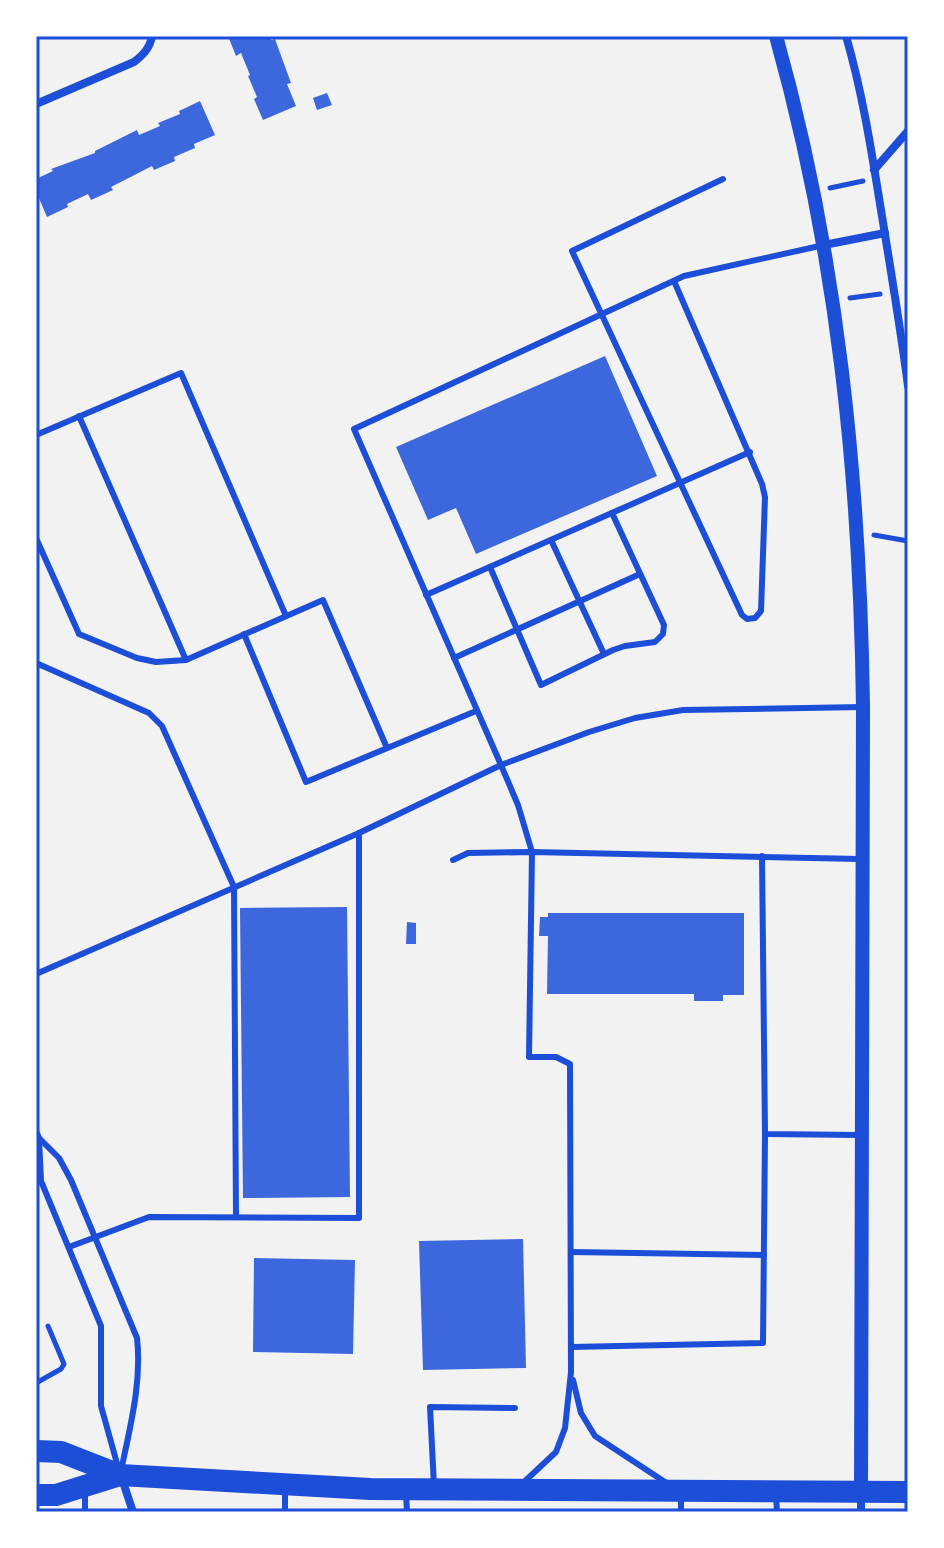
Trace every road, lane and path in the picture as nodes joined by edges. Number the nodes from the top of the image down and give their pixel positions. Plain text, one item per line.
1 (152, 36) edge
2 (776, 36) edge
3 (846, 36) edge
4 (36, 104) edge
5 (908, 131) edge
6 (875, 174) junction
7 (723, 179) dead end
8 (813, 191) junction
9 (885, 233) junction
10 (824, 245) junction
11 (674, 281) junction
12 (601, 315) junction
13 (904, 318) edge
14 (908, 386) edge
15 (79, 416) junction
16 (36, 435) edge
17 (750, 452) junction
18 (680, 483) junction
19 (612, 513) junction
20 (858, 533) junction
21 (36, 538) edge
22 (551, 540) junction
23 (908, 541) edge
24 (490, 567) junction
25 (640, 574) junction
26 (426, 595) junction
27 (580, 602) junction
28 (286, 616) junction
29 (517, 630) junction
30 (244, 634) junction
31 (604, 654) junction
32 (454, 658) junction
33 (186, 660) junction
34 (36, 663) edge
35 (863, 707) junction
36 (476, 711) junction
37 (387, 748) junction
38 (501, 765) junction
39 (359, 833) junction
40 (532, 852) junction
41 (762, 856) junction
42 (864, 859) junction
43 (453, 860) dead end
44 (234, 887) junction
45 (36, 974) edge
46 (765, 1134) junction
47 (863, 1135) junction
48 (37, 1136) edge
49 (236, 1217) junction
50 (97, 1237) junction
51 (69, 1247) junction
52 (571, 1252) junction
53 (764, 1255) junction
54 (48, 1326) dead end
55 (571, 1347) junction
56 (571, 1372) junction
57 (36, 1383) edge
58 (515, 1408) dead end
59 (36, 1451) edge
60 (120, 1475) junction
61 (286, 1485) junction
62 (85, 1486) junction
63 (435, 1491) junction
64 (514, 1491) junction
65 (908, 1492) edge
66 (36, 1495) edge
67 (406, 1501) edge
68 (681, 1502) edge
69 (776, 1502) edge
70 (861, 1502) edge
71 (85, 1512) edge
72 (133, 1512) edge
73 (285, 1512) edge

1 - 4 street
2 - 8 street
3 - 6 street
5 - 6 street
6 - 8 path
6 - 9 street
7 - 12 lane
8 - 10 street
9 - 10 street
9 - 13 street
10 - 11 lane
10 - 20 street
11 - 12 lane
11 - 17 lane
12 - 18 lane
12 - 26 lane
13 - 14 street
15 - 16 lane
15 - 28 lane
15 - 33 lane
17 - 18 lane
17 - 18 lane
18 - 19 lane
19 - 22 lane
19 - 25 lane
20 - 23 path
20 - 35 street
21 - 33 lane
22 - 24 lane
22 - 27 lane
24 - 26 lane
24 - 29 lane
25 - 27 lane
25 - 31 lane
26 - 32 lane
27 - 29 lane
27 - 31 lane
28 - 30 lane
28 - 37 lane
29 - 31 lane
29 - 32 lane
30 - 33 lane
30 - 37 lane
32 - 36 lane
34 - 44 lane
35 - 38 lane
35 - 42 street
36 - 37 lane
36 - 38 lane
38 - 39 lane
38 - 40 lane
39 - 44 lane
39 - 49 lane
40 - 41 lane
40 - 43 lane
40 - 52 lane
41 - 42 lane
41 - 46 lane
42 - 47 street
44 - 45 lane
44 - 49 lane
46 - 47 lane
46 - 53 lane
47 - 70 street
48 - 50 lane
48 - 51 lane
49 - 50 lane
50 - 51 lane
50 - 60 lane
51 - 60 lane
52 - 53 lane
52 - 55 lane
53 - 55 lane
54 - 57 path
55 - 56 lane
56 - 64 lane
56 - 68 lane
58 - 63 lane
59 - 60 highway
60 - 61 highway
60 - 62 highway
60 - 72 street
61 - 67 highway
61 - 73 lane
62 - 66 highway
62 - 71 lane
63 - 64 highway
63 - 67 highway
64 - 68 highway
65 - 70 highway
68 - 69 highway
69 - 70 highway

